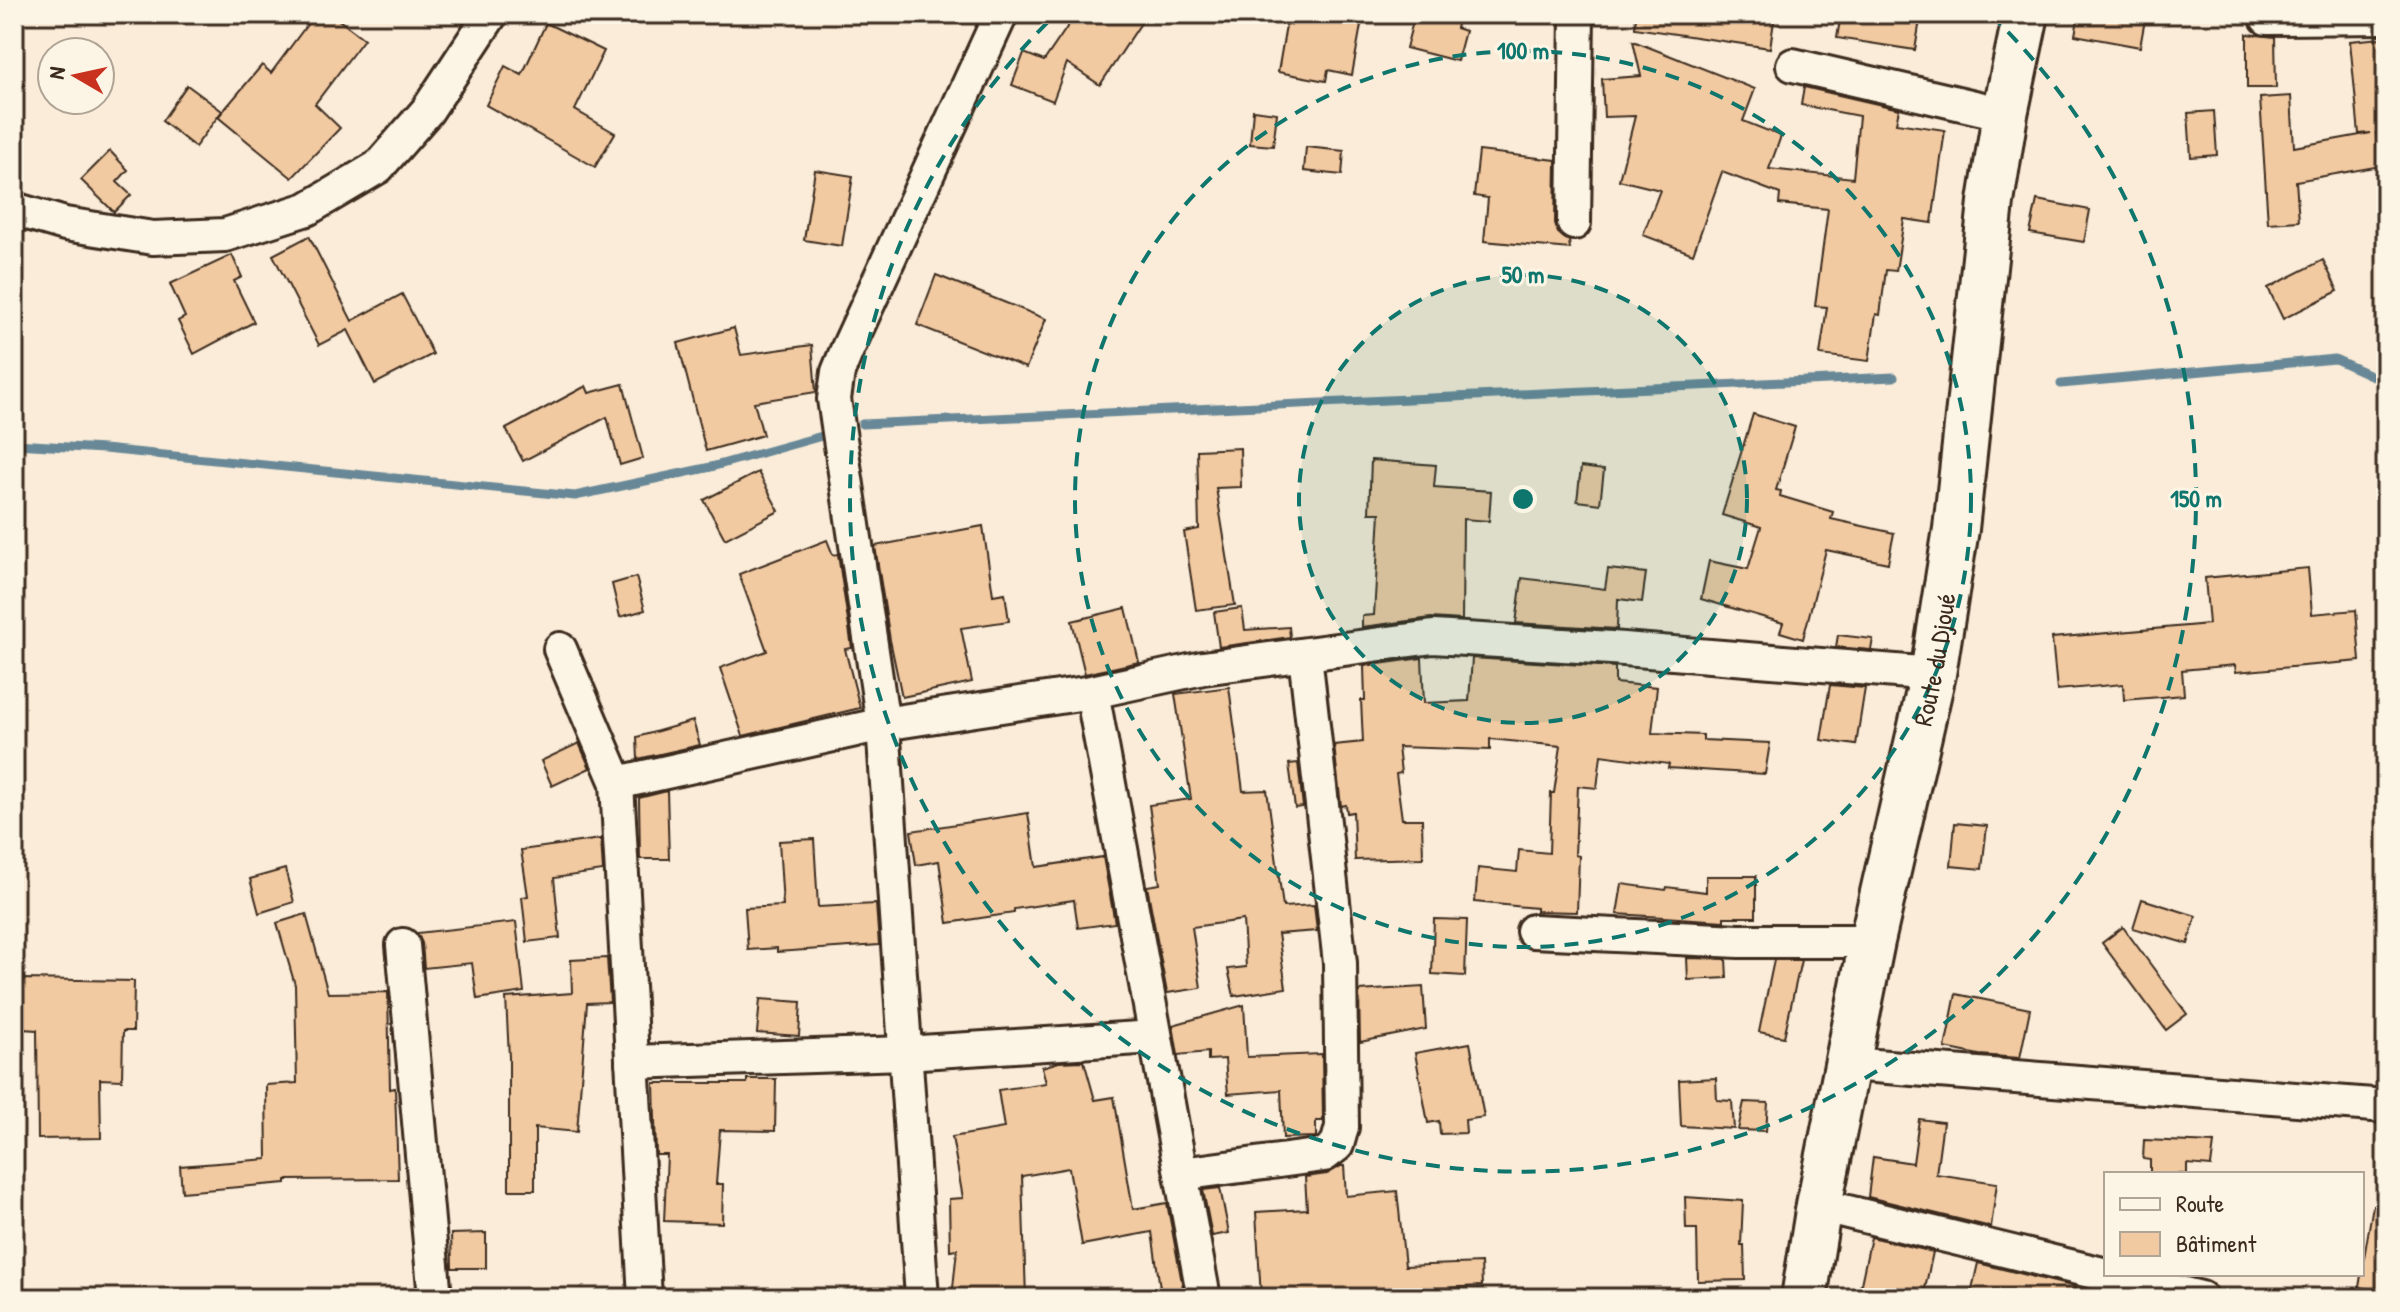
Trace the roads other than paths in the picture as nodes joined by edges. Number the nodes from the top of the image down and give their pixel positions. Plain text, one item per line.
1 (491, 14) edge
2 (1001, 14) edge
3 (1577, 14) edge
4 (2026, 14) edge
5 (2386, 17) edge
6 (2267, 18) dead end
7 (1793, 65) dead end
8 (2005, 114) junction
9 (14, 209) edge
10 (1574, 223) dead end
11 (560, 649) dead end
12 (1305, 655) junction
13 (1933, 674) junction
14 (1092, 692) junction
15 (883, 724) junction
16 (617, 783) junction
17 (1533, 931) dead end
18 (1872, 941) junction
19 (403, 945) dead end
20 (1155, 1037) junction
21 (905, 1053) junction
22 (632, 1062) junction
23 (1849, 1064) junction
24 (2386, 1106) edge
25 (1181, 1174) junction
26 (1819, 1205) junction
27 (2104, 1274) edge
28 (2111, 1276) edge
29 (435, 1298) edge
30 (645, 1298) edge
31 (922, 1298) edge
32 (1204, 1298) edge
33 (1804, 1298) edge
34 (2201, 1298) edge

1 - 9 street
2 - 15 street
3 - 10 street
4 - 8 main road, Route du Djoué
5 - 6 street
7 - 8 street
8 - 13 main road, Route du Djoué
11 - 16 street
12 - 13 street
12 - 14 street
12 - 25 street
13 - 18 main road, Route du Djoué
14 - 15 street
14 - 20 street
15 - 16 street
15 - 21 street
16 - 22 street
17 - 18 street
18 - 23 main road, Route du Djoué
19 - 29 street
20 - 21 street
20 - 25 street
21 - 22 street
21 - 31 street
22 - 30 street
23 - 24 street
23 - 26 main road, Route du Djoué
25 - 32 street
26 - 27 street
26 - 33 main road, Route du Djoué
28 - 34 street

